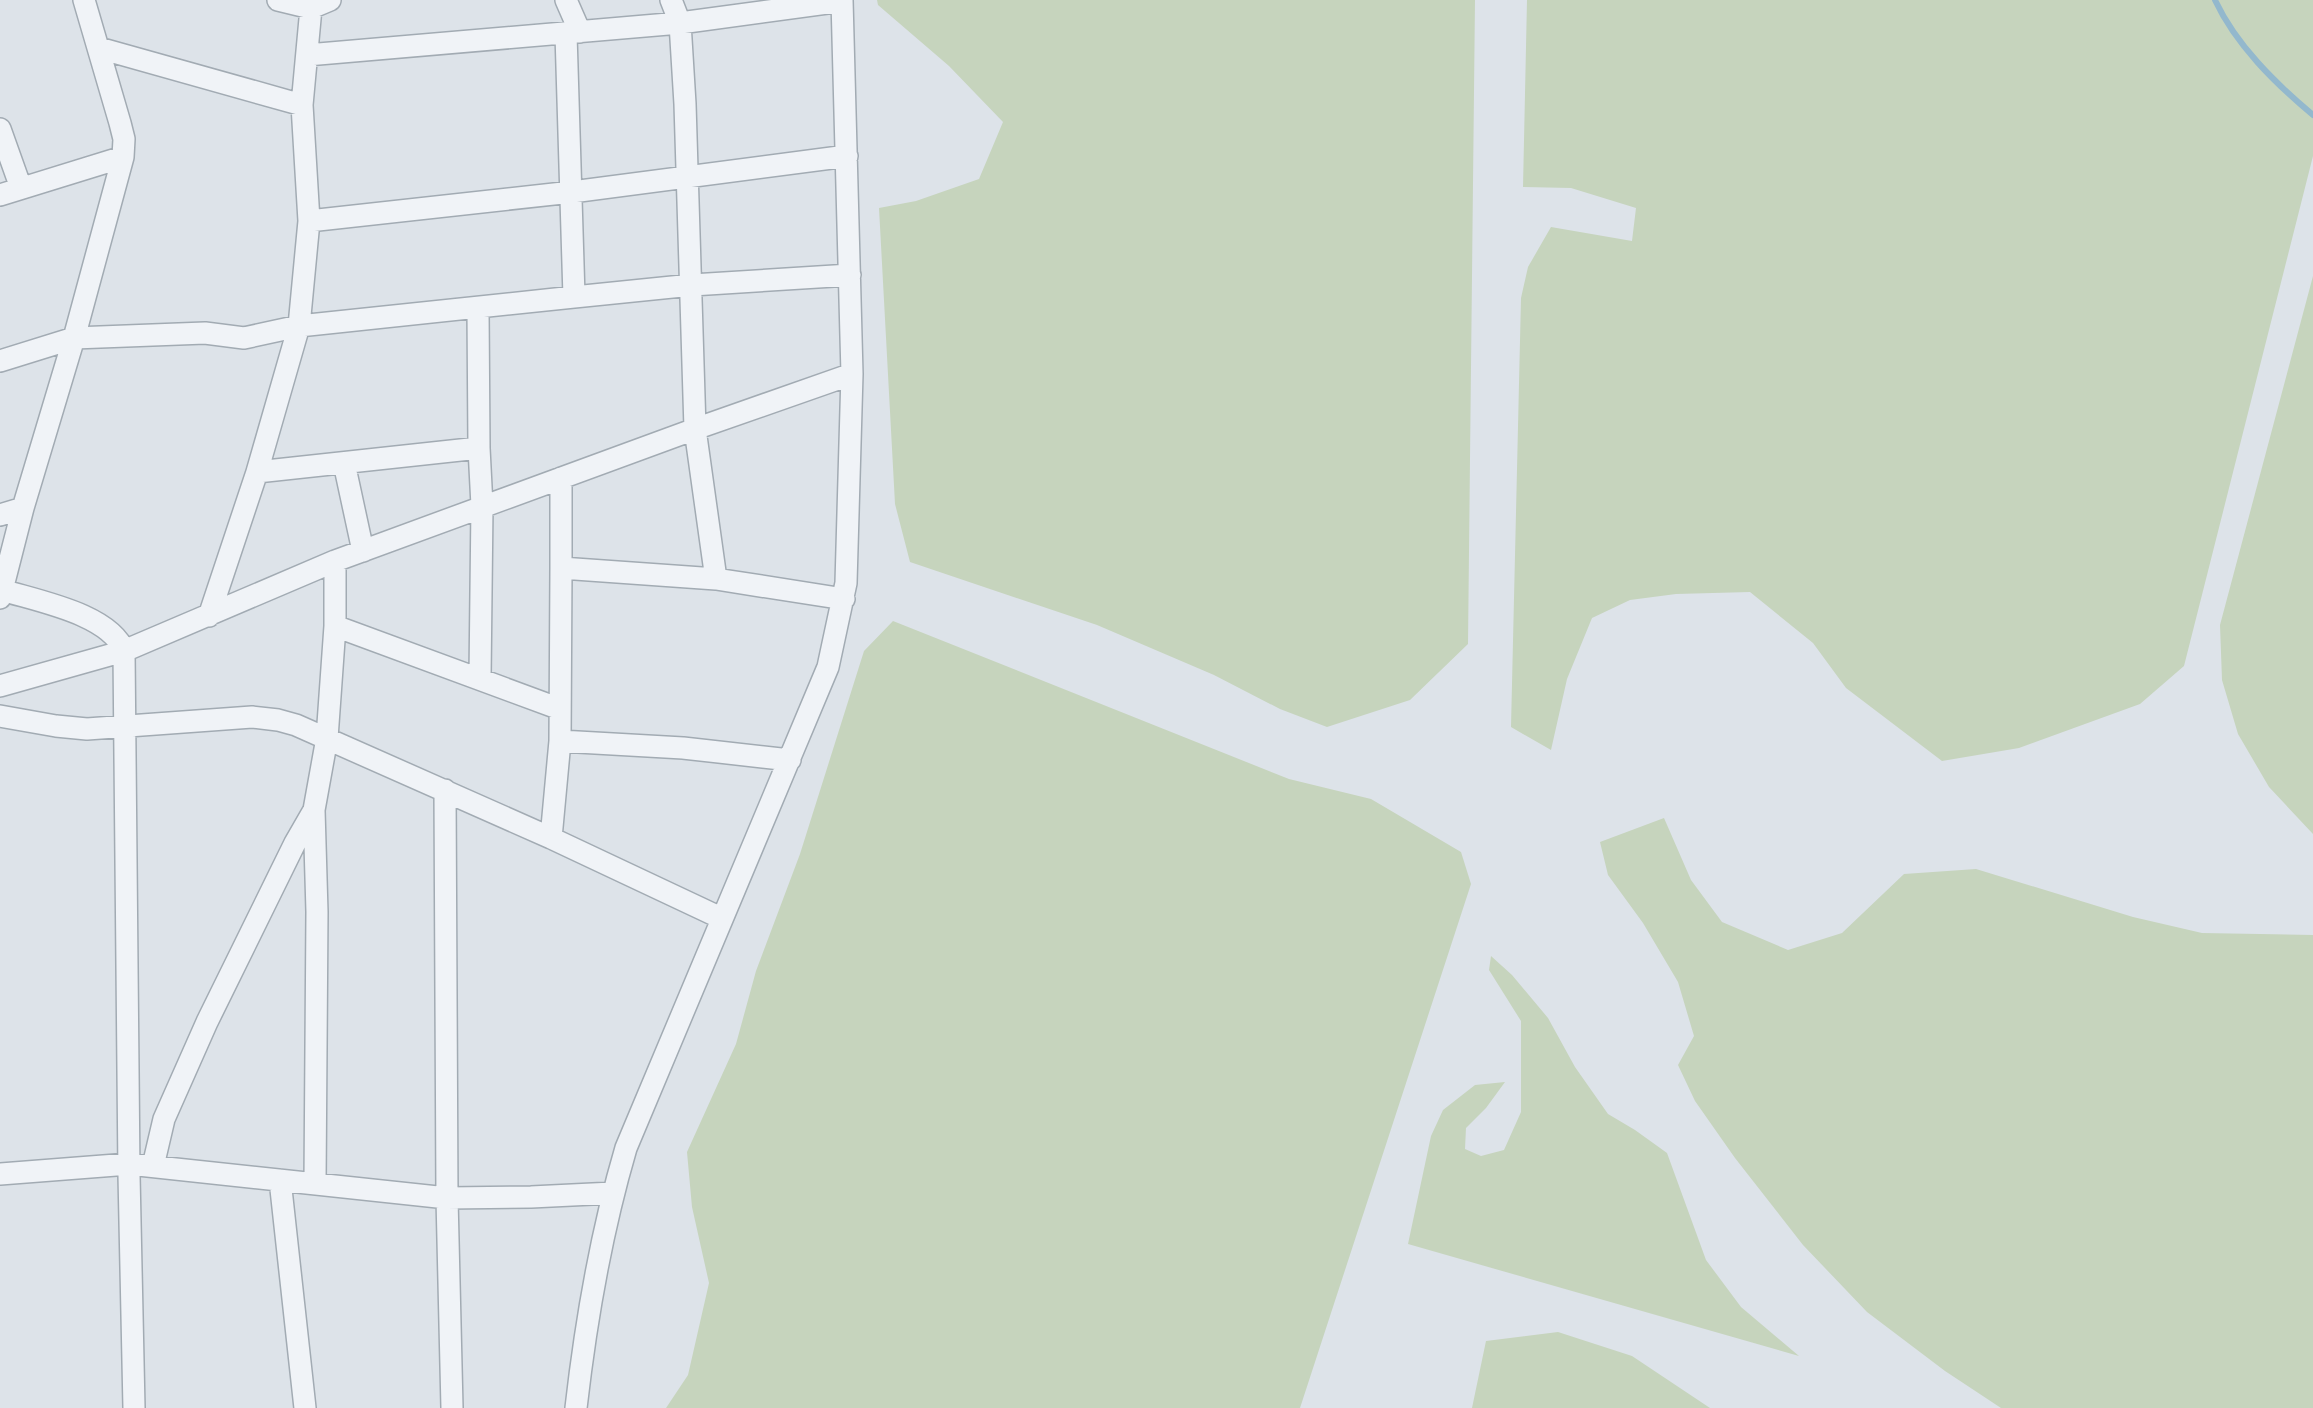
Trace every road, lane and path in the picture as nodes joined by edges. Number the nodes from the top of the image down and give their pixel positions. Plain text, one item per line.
1 (84, 0) edge
2 (278, 0) edge
3 (566, 0) edge
4 (671, 0) edge
5 (842, 0) edge
6 (317, 3) edge
7 (786, 4) edge
8 (680, 22) junction
9 (573, 33) junction
10 (99, 48) junction
11 (307, 55) junction
12 (302, 105) junction
13 (0, 129) edge
14 (848, 156) junction
15 (123, 158) junction
16 (687, 176) junction
17 (21, 188) junction
18 (572, 192) junction
19 (0, 195) edge
20 (309, 222) junction
21 (850, 275) junction
22 (692, 285) junction
23 (574, 297) junction
24 (478, 309) junction
25 (299, 326) junction
26 (74, 338) junction
27 (0, 361) edge
28 (852, 374) junction
29 (695, 429) junction
30 (479, 448) junction
31 (344, 463) junction
32 (257, 472) junction
33 (561, 478) junction
34 (482, 506) junction
35 (23, 508) junction
36 (0, 514) edge
37 (363, 551) junction
38 (335, 561) junction
39 (561, 568) junction
40 (716, 579) junction
41 (1, 594) edge
42 (844, 599) junction
43 (209, 616) junction
44 (335, 626) junction
45 (124, 651) junction
46 (480, 678) junction
47 (0, 686) edge
48 (560, 709) junction
49 (0, 717) edge
50 (126, 725) junction
51 (327, 738) junction
52 (560, 741) junction
53 (789, 760) junction
54 (445, 790) junction
55 (314, 810) junction
56 (551, 838) junction
57 (721, 918) junction
58 (129, 1164) junction
59 (153, 1166) junction
60 (0, 1174) edge
61 (280, 1180) junction
62 (315, 1183) junction
63 (613, 1193) junction
64 (447, 1198) junction
65 (134, 1408) edge
66 (305, 1408) edge
67 (452, 1408) edge
68 (576, 1408) edge

1 - 10 street
2 - 6 street
3 - 9 street
4 - 8 street
5 - 7 street
5 - 14 street
6 - 11 street
7 - 8 street
8 - 9 street
8 - 16 street
9 - 11 street
9 - 18 street
10 - 12 street
10 - 15 street
11 - 12 street
12 - 20 street
13 - 17 street
14 - 16 street
14 - 21 street
15 - 17 street
15 - 26 street
16 - 18 street
16 - 22 street
17 - 19 street
18 - 20 street
18 - 23 street
20 - 25 street
21 - 22 street
21 - 28 street
22 - 23 street
22 - 29 street
23 - 24 street
24 - 25 street
24 - 30 street
25 - 26 street
25 - 32 street
26 - 27 street
26 - 35 street
28 - 29 street
28 - 42 street
29 - 33 street
29 - 40 street
30 - 31 street
30 - 34 street
31 - 32 street
31 - 37 street
32 - 43 street
33 - 34 street
33 - 39 street
34 - 37 street
34 - 46 street
35 - 36 street
35 - 41 street
37 - 38 street
38 - 43 street
38 - 44 street
39 - 40 street
39 - 48 street
40 - 42 street
41 - 45 street
42 - 53 street
43 - 45 street
44 - 46 street
44 - 51 street
45 - 47 street
45 - 50 street
46 - 48 street
48 - 52 street
49 - 50 street
50 - 51 street
50 - 58 street
51 - 54 street
51 - 55 street
52 - 53 street
52 - 56 street
53 - 57 street
54 - 56 street
54 - 64 street
55 - 59 street
55 - 62 street
56 - 57 street
57 - 63 street
58 - 59 street
58 - 60 street
58 - 65 street
59 - 61 street
61 - 62 street
61 - 66 street
62 - 64 street
63 - 64 street
63 - 68 street
64 - 67 street

